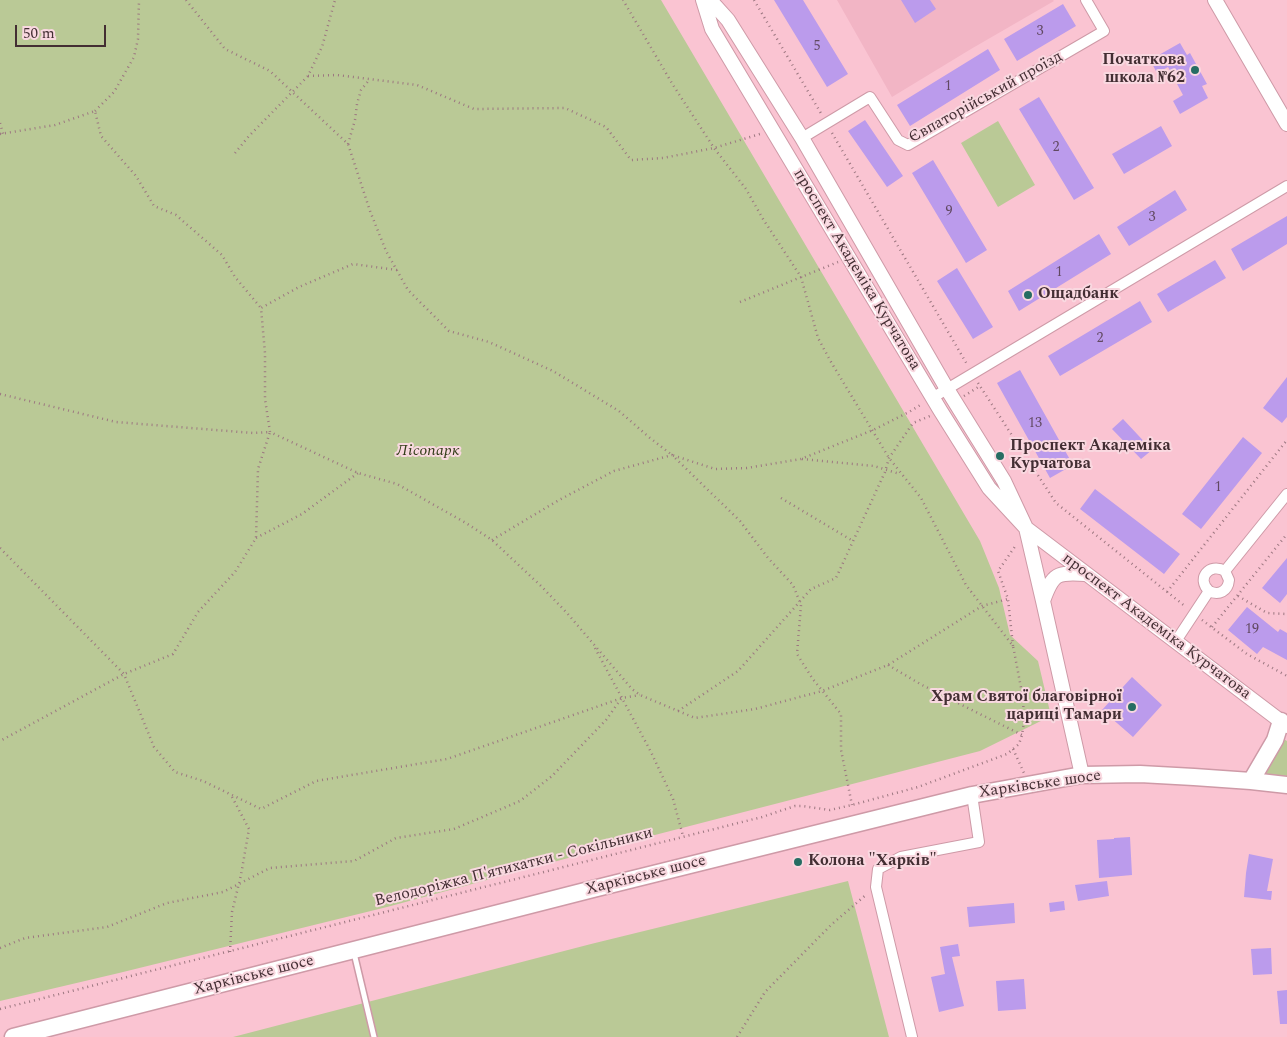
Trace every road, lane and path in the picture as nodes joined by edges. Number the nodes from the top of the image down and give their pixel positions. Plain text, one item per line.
1 (139, 0) edge
2 (186, 0) edge
3 (335, 0) edge
4 (623, 0) edge
5 (703, 0) edge
6 (710, 0) edge
7 (754, 0) edge
8 (1086, 0) edge
9 (1215, 0) edge
10 (308, 76) junction
11 (370, 79) junction
12 (293, 92) junction
13 (95, 110) junction
14 (0, 123) edge
15 (827, 123) junction
16 (1287, 124) edge
17 (773, 131) junction
18 (1, 134) edge
19 (802, 138) junction
20 (348, 144) junction
21 (714, 148) junction
22 (235, 153) dead end
23 (1287, 186) edge
24 (848, 257) junction
25 (397, 270) junction
26 (802, 277) junction
27 (740, 302) dead end
28 (261, 308) junction
29 (972, 374) junction
30 (980, 386) junction
31 (947, 389) junction
32 (0, 394) edge
33 (962, 397) dead end
34 (932, 398) junction
35 (930, 416) dead end
36 (873, 430) junction
37 (270, 432) junction
38 (1287, 440) edge
39 (1283, 445) junction
40 (1287, 448) edge
41 (672, 455) junction
42 (889, 458) junction
43 (801, 459) junction
44 (885, 470) junction
45 (358, 473) junction
46 (902, 474) junction
47 (1287, 494) edge
48 (781, 498) dead end
49 (1026, 528) junction
50 (1287, 534) edge
51 (256, 538) junction
52 (492, 540) junction
53 (853, 541) junction
54 (0, 548) edge
55 (1224, 572) junction
56 (1085, 574) junction
57 (1227, 588) junction
58 (1209, 591) junction
59 (1167, 592) junction
60 (1238, 596) junction
61 (1008, 599) junction
62 (1043, 601) junction
63 (800, 602) junction
64 (982, 606) junction
65 (1194, 614) junction
66 (1286, 614) edge
67 (1212, 627) junction
68 (1176, 641) junction
69 (592, 642) junction
70 (1013, 646) junction
71 (888, 665) junction
72 (124, 674) junction
73 (1287, 676) edge
74 (822, 691) junction
75 (640, 695) junction
76 (622, 698) junction
77 (678, 711) junction
78 (1284, 723) edge
79 (1022, 736) junction
80 (0, 741) edge
81 (1013, 749) junction
82 (1082, 776) junction
83 (1251, 781) junction
84 (1029, 784) junction
85 (1287, 785) edge
86 (230, 793) junction
87 (972, 794) junction
88 (852, 805) junction
89 (683, 836) junction
90 (238, 884) junction
91 (876, 887) junction
92 (0, 948) edge
93 (353, 950) junction
94 (230, 952) junction
95 (0, 1009) edge
96 (13, 1037) edge
97 (374, 1037) edge
98 (737, 1037) edge
99 (912, 1037) edge

1 - 13 path
2 - 12 path
3 - 10 path
4 - 21 path
5 - 17 street, проспект Академіка Курчатова
6 - 19 street, проспект Академіка Курчатова
7 - 15 path
8 - 15 street, Євпаторійський проїзд
9 - 16 street
10 - 11 path
10 - 12 path
11 - 20 path
11 - 21 path
12 - 20 path
12 - 22 path
13 - 18 path
13 - 28 path
14 - 18 path
15 - 19 street, Євпаторійський проїзд
15 - 29 path
17 - 21 path
17 - 24 street, проспект Академіка Курчатова
19 - 31 street, проспект Академіка Курчатова
20 - 25 path
21 - 26 path
23 - 29 street
24 - 26 path
24 - 34 street, проспект Академіка Курчатова
25 - 28 path
25 - 41 path
26 - 27 path
26 - 36 path
28 - 37 path
29 - 30 path
29 - 31 street
30 - 33 path
30 - 59 path
31 - 34 street
31 - 49 street, проспект Академіка Курчатова
32 - 37 path
34 - 36 path
34 - 49 street, проспект Академіка Курчатова
35 - 42 path
36 - 42 path
36 - 43 path
37 - 45 path
37 - 51 path
38 - 39 path
39 - 40 path
39 - 59 path
41 - 43 path
41 - 52 path
41 - 63 path
42 - 44 path
42 - 46 path
43 - 44 path
44 - 46 path
44 - 53 path
45 - 51 path
45 - 52 path
46 - 64 path
47 - 55 street
48 - 53 path
49 - 56 street, проспект Академіка Курчатова
49 - 61 path
49 - 62 street
50 - 60 path
51 - 72 path
52 - 69 path
53 - 63 path
54 - 72 path
55 - 57 street
55 - 58 street
56 - 62 street
56 - 68 street, проспект Академіка Курчатова
57 - 58 street
57 - 60 path
58 - 65 street
59 - 65 path
60 - 66 path
60 - 67 path
61 - 64 path
61 - 70 path
62 - 82 street
63 - 74 path
63 - 77 path
64 - 70 path
64 - 71 path
65 - 67 path
65 - 68 street
67 - 73 path
68 - 78 street, проспект Академіка Курчатова
69 - 75 path
69 - 76 path
70 - 79 path
71 - 74 path
71 - 79 path
72 - 80 path
72 - 86 path
74 - 77 path
74 - 88 path
75 - 76 path
75 - 77 path
76 - 86 path
76 - 89 path
76 - 90 path
78 - 83 main road
79 - 81 path, Велодоріжка П'ятихатки - Сокільники
81 - 84 path
81 - 88 path, Велодоріжка П'ятихатки - Сокільники
82 - 83 main road, Харківське шосе
82 - 84 main road, Харківське шосе
83 - 85 main road, Харківське шосе
84 - 87 main road, Харківське шосе
86 - 90 path
87 - 91 street
87 - 93 main road, Харківське шосе
88 - 89 path, Велодоріжка П'ятихатки - Сокільники
89 - 94 path, Велодоріжка П'ятихатки - Сокільники
90 - 92 path
90 - 94 path
91 - 98 path
91 - 99 street
93 - 96 main road, Харківське шосе
93 - 97 lane
94 - 95 path, Велодоріжка П'ятихатки - Сокільники

